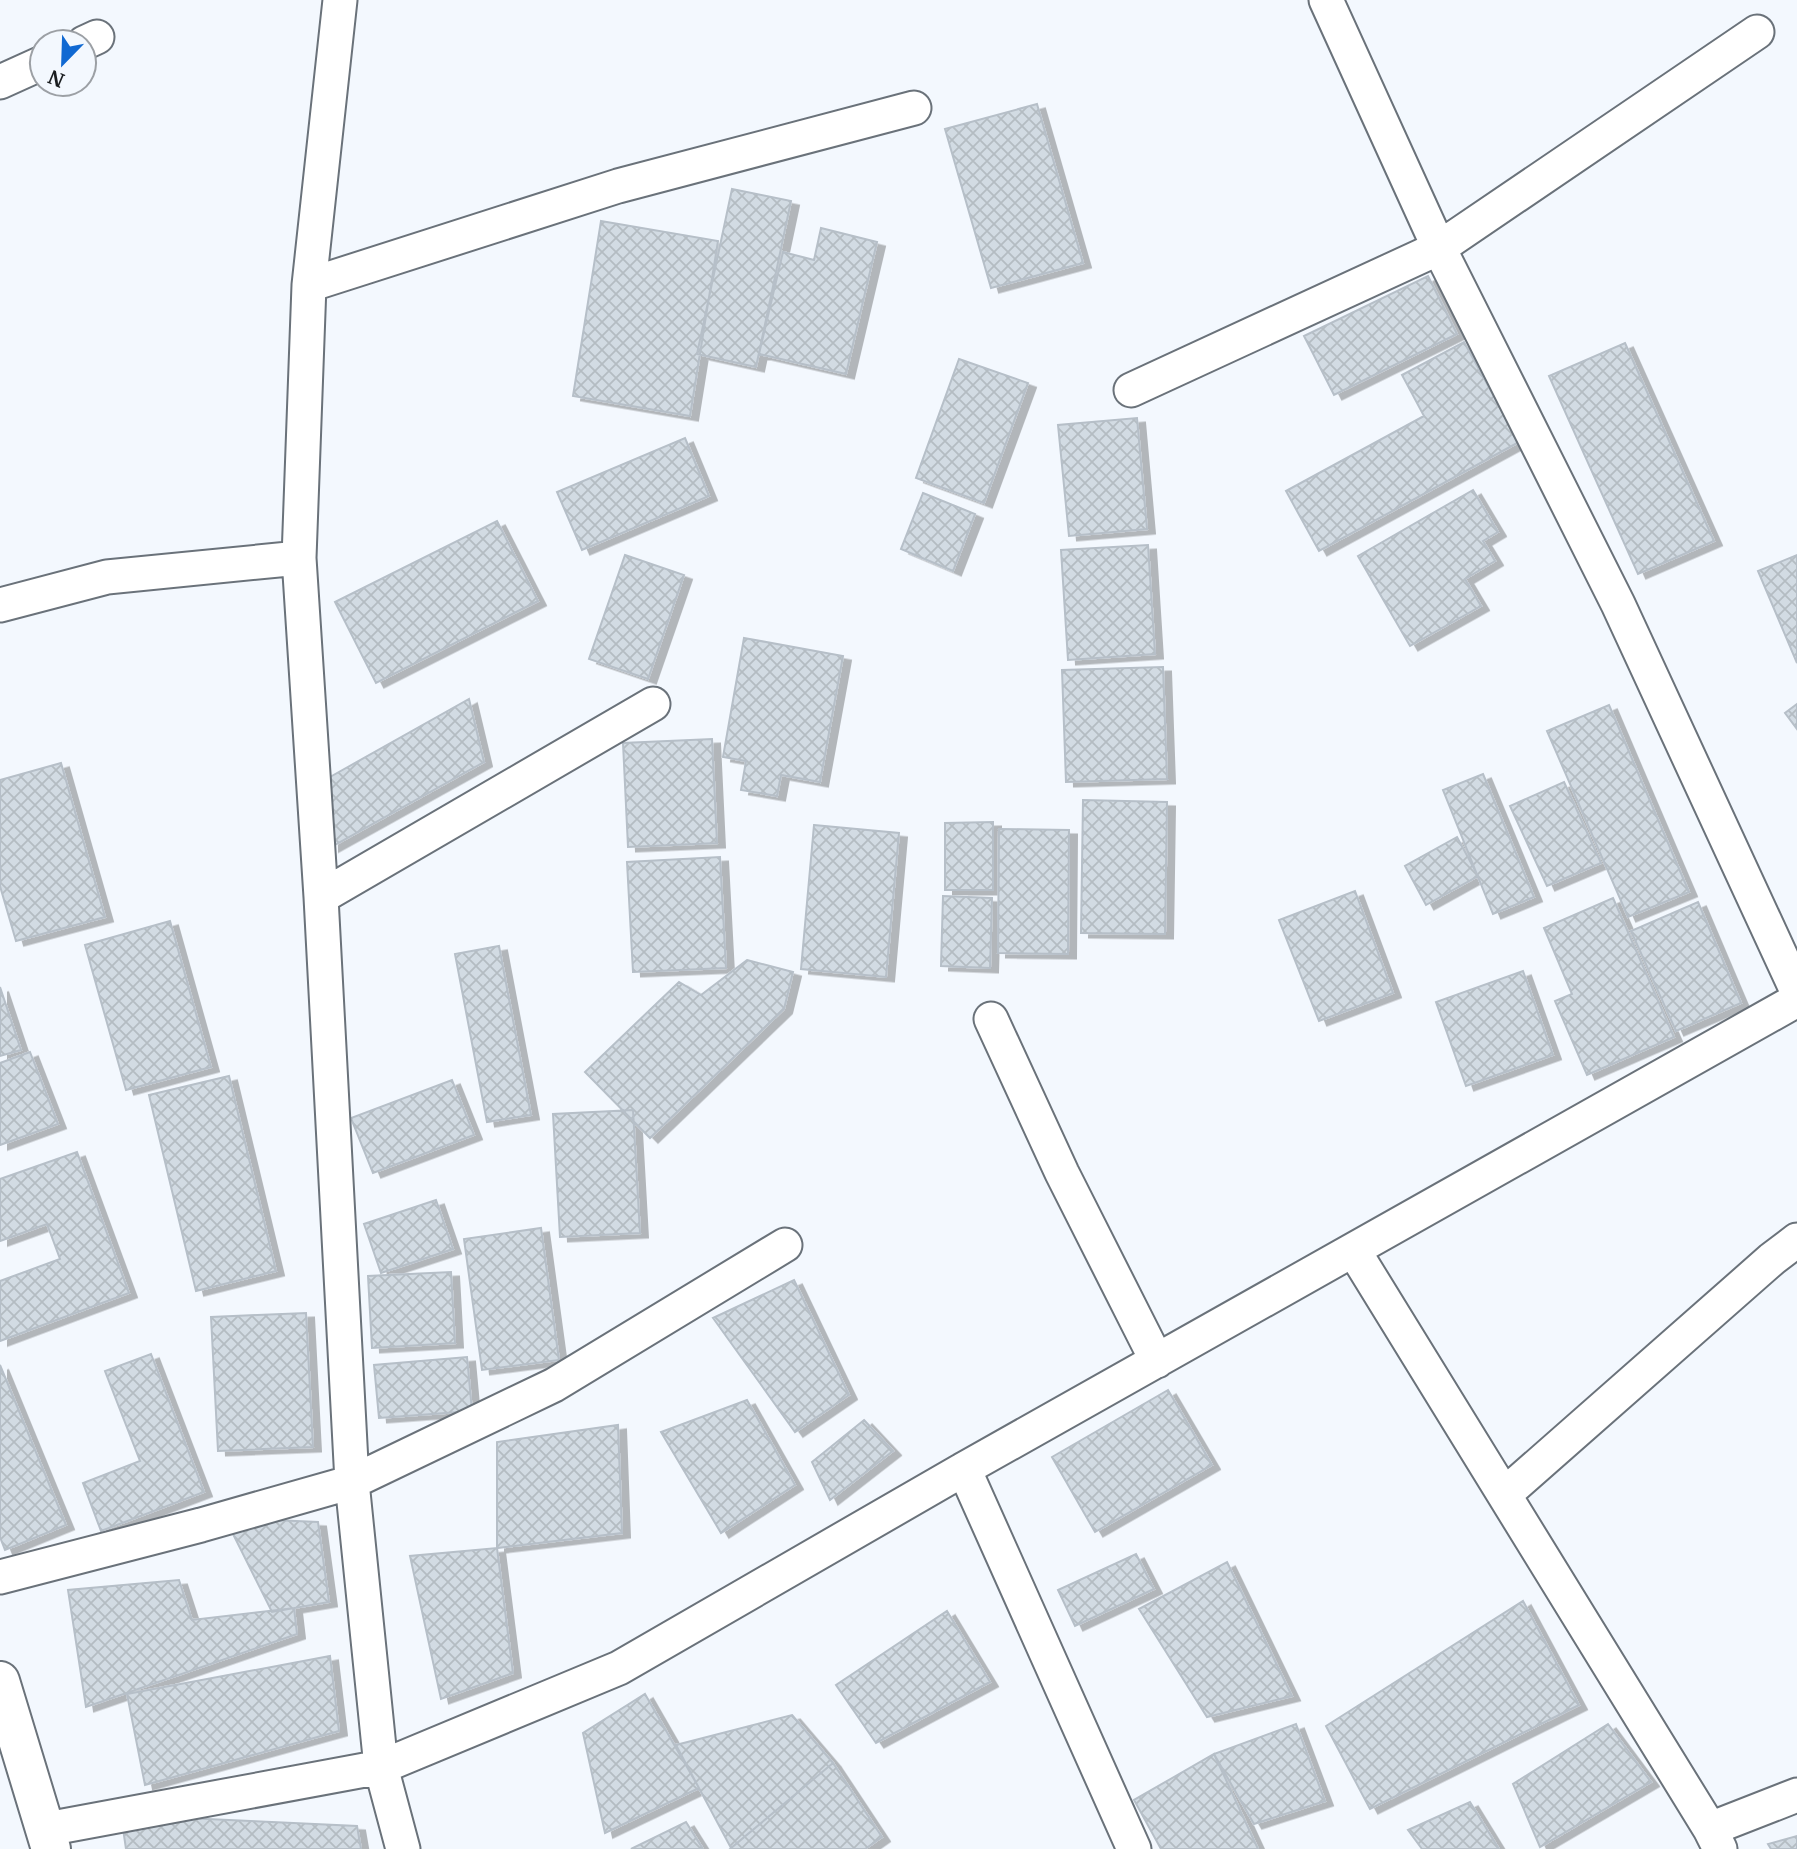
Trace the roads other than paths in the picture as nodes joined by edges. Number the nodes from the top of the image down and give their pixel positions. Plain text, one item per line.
1 (340, 0) edge
2 (1326, 0) edge
3 (1756, 32) dead end
4 (28, 69) edge
5 (0, 82) edge
6 (914, 108) dead end
7 (1438, 248) junction
8 (309, 285) junction
9 (1131, 390) dead end
10 (299, 558) junction
11 (0, 605) edge
12 (653, 704) dead end
13 (321, 897) junction
14 (1797, 991) edge
15 (1797, 1000) edge
16 (991, 1019) dead end
17 (1797, 1240) edge
18 (785, 1245) dead end
19 (1354, 1251) junction
20 (1157, 1361) junction
21 (964, 1469) junction
22 (352, 1482) junction
23 (1504, 1494) junction
24 (0, 1577) edge
25 (0, 1681) edge
26 (382, 1767) junction
27 (1797, 1795) edge
28 (49, 1839) edge
29 (1715, 1839) edge
30 (403, 1849) edge
31 (1134, 1849) edge

1 - 8 street
2 - 7 street
3 - 7 street
4 - 5 street
6 - 8 street
7 - 9 street
7 - 14 street
8 - 10 street
10 - 11 street
10 - 13 street
12 - 13 street
13 - 22 street
15 - 19 street
16 - 20 street
17 - 23 street
18 - 22 street
19 - 20 street
19 - 23 street
20 - 21 street
21 - 26 street
21 - 31 street
22 - 24 street
22 - 26 street
23 - 29 street
25 - 28 main road
26 - 28 street
26 - 30 street
27 - 29 street

